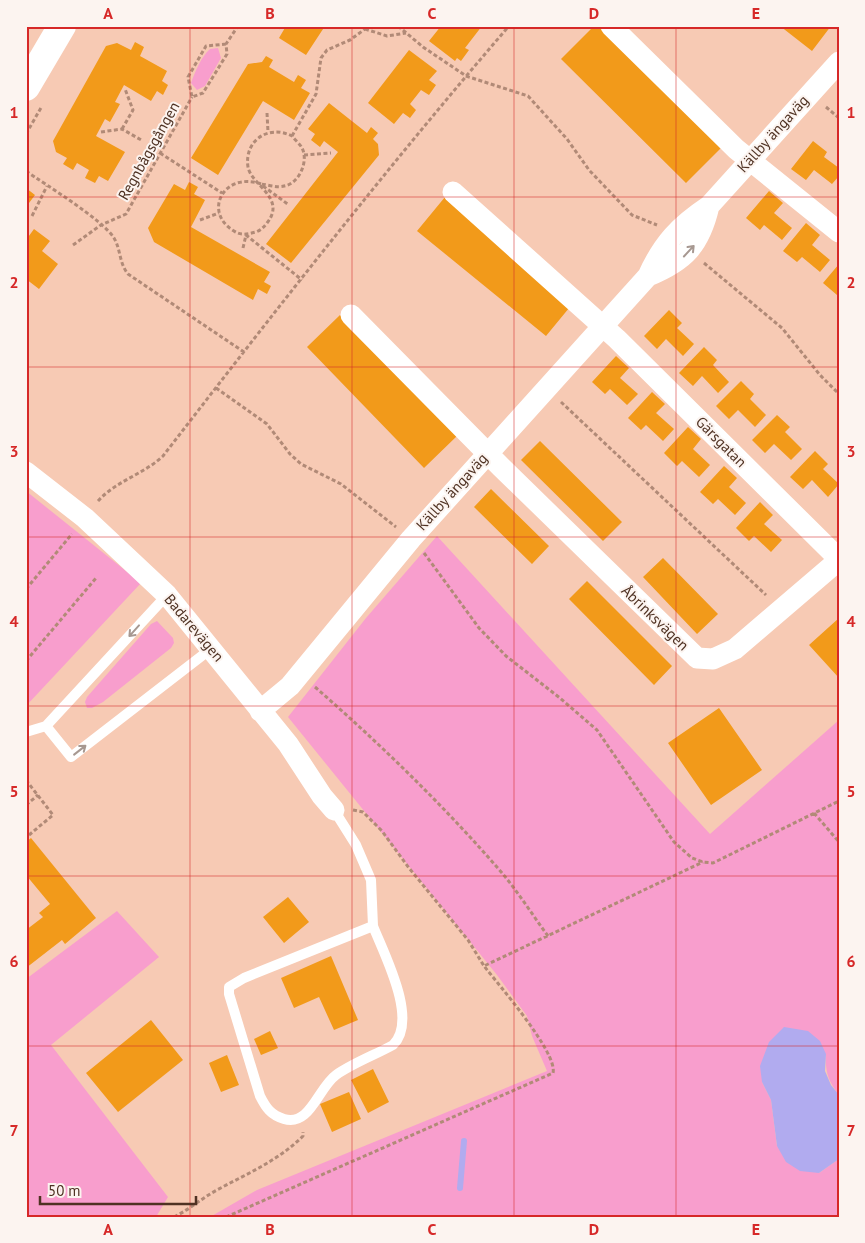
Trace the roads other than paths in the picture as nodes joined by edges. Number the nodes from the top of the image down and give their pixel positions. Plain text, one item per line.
1 (62, 26) edge
2 (611, 26) edge
3 (839, 62) edge
4 (26, 87) edge
5 (749, 160) junction
6 (452, 192) dead end
7 (839, 232) edge
8 (350, 315) dead end
9 (602, 326) junction
10 (487, 453) junction
11 (26, 472) edge
12 (839, 560) edge
13 (167, 594) junction
14 (212, 648) junction
15 (260, 711) junction
16 (46, 726) junction
17 (26, 732) edge
18 (334, 810) joint
19 (373, 926) junction

1 - 4 street
2 - 5 street
3 - 5 street, Källby ängaväg
5 - 7 street
5 - 9 street, Källby ängaväg
6 - 9 street, Gärsgatan
8 - 10 street, Åbrinksvägen
9 - 10 street, Källby ängaväg
9 - 12 street, Gärsgatan
10 - 12 street, Åbrinksvägen
10 - 15 street, Källby ängaväg
11 - 13 street, Badarevägen
13 - 14 street, Badarevägen
13 -> 16 lane
14 - 15 street, Badarevägen
16 -> 14 lane
15 - 18 street, Badarevägen
16 - 17 lane
18 - 19 lane
19 - 19 lane

